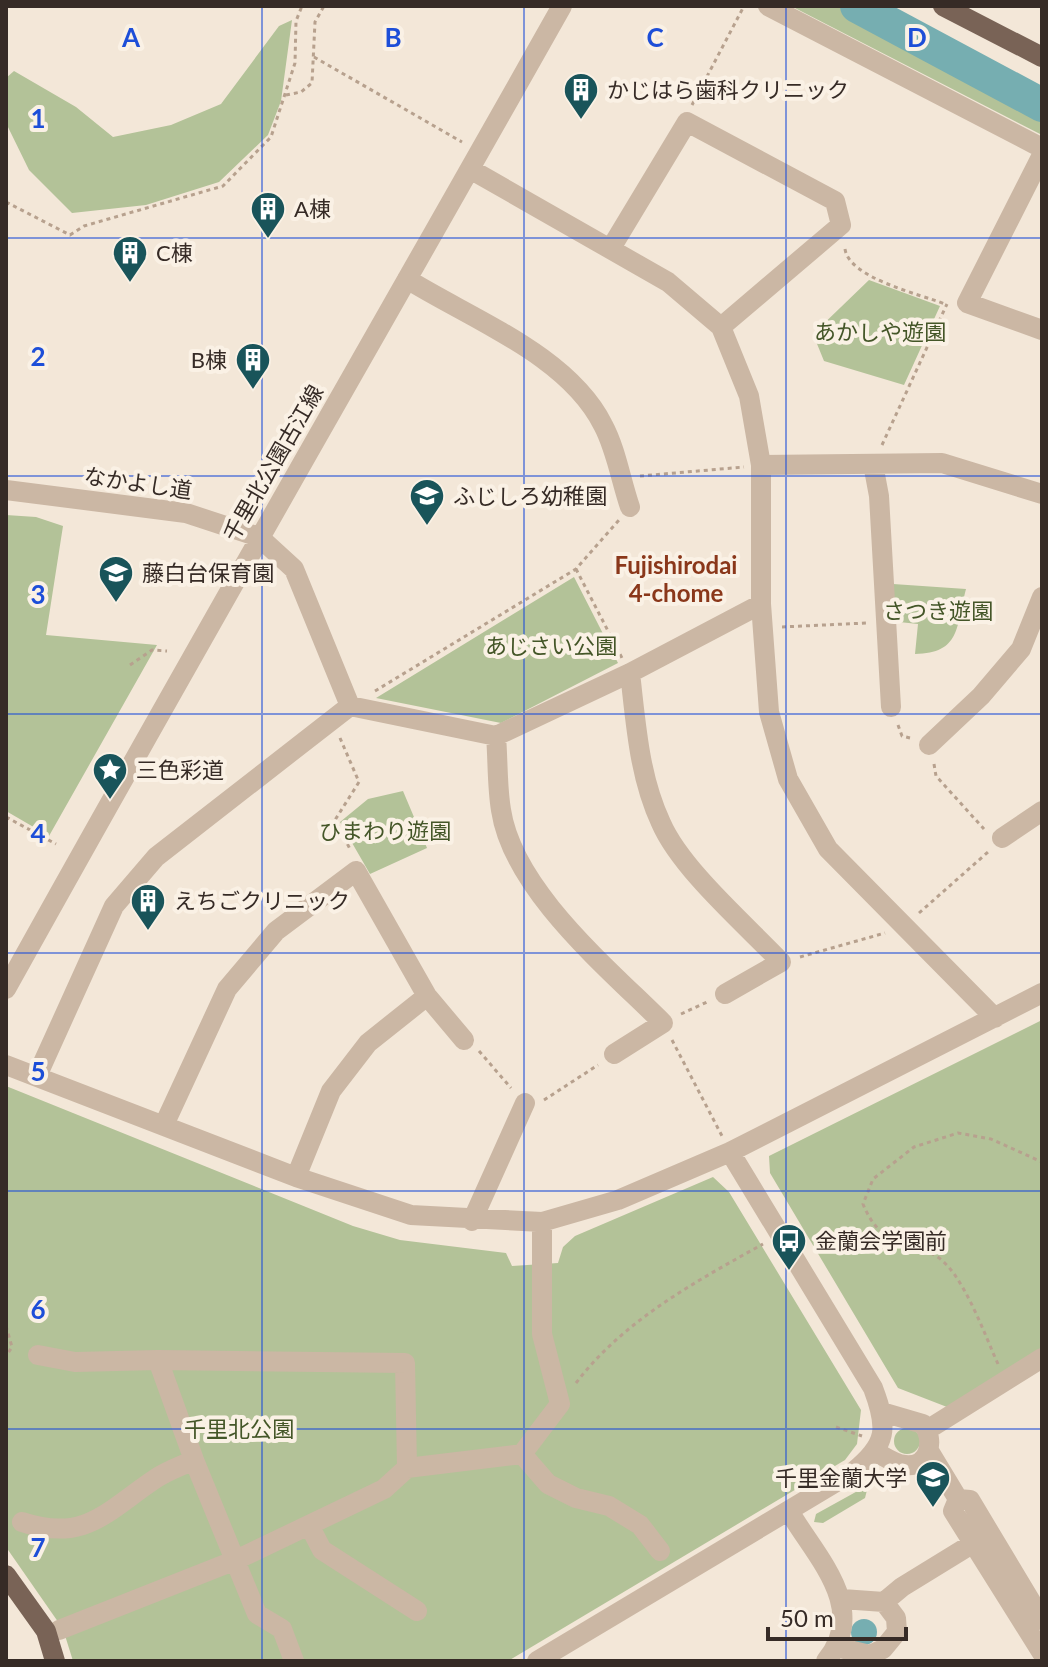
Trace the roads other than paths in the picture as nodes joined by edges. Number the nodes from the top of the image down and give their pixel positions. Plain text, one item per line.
1 (562, 6) edge
2 (768, 6) edge
3 (943, 6) edge
4 (1042, 57) edge
5 (1042, 148) edge
6 (1042, 155) edge
7 (470, 169) junction
8 (611, 248) junction
9 (407, 279) junction
10 (721, 327) junction
11 (1042, 330) edge
12 (873, 464) junction
13 (761, 465) junction
14 (6, 490) edge
15 (1042, 494) edge
16 (630, 507) road end
17 (259, 537) junction
18 (1042, 597) edge
19 (761, 604) junction
20 (630, 673) junction
21 (358, 701) junction
22 (891, 707) dead end
23 (496, 736) junction
24 (929, 745) road end
25 (1042, 811) edge
26 (1002, 838) road end
27 (6, 989) edge
28 (1042, 993) edge
29 (725, 994) road end
30 (427, 996) junction
31 (995, 1018) junction
32 (464, 1040) road end
33 (614, 1054) road end
34 (6, 1065) edge
35 (37, 1076) junction
36 (525, 1103) road end
37 (164, 1125) junction
38 (726, 1144) junction
39 (296, 1177) junction
40 (472, 1221) junction
41 (542, 1222) junction
42 (38, 1355) dead end
43 (1042, 1358) edge
44 (158, 1360) junction
45 (882, 1412) junction
46 (927, 1430) junction
47 (869, 1444) junction
48 (929, 1451) junction
49 (522, 1454) junction
50 (194, 1460) junction
51 (407, 1468) junction
52 (958, 1499) junction
53 (789, 1511) junction
54 (22, 1522) dead end
55 (309, 1525) junction
56 (972, 1544) junction
57 (660, 1551) dead end
58 (236, 1560) junction
59 (6, 1575) edge
60 (842, 1599) junction
61 (884, 1602) junction
62 (417, 1611) dead end
63 (1042, 1620) edge
64 (59, 1630) dead end
65 (1042, 1653) edge
66 (831, 1654) edge
67 (55, 1661) edge
68 (294, 1661) edge
69 (537, 1661) edge

1 - 7 street, 千里北公園古江線
2 - 5 street
3 - 4 main road
6 - 11 street
7 - 8 street
7 - 9 street, 千里北公園古江線
8 - 10 street
8 - 10 street
9 - 16 street
9 - 17 street, 千里北公園古江線
10 - 13 street
12 - 13 street
12 - 15 street
12 - 22 street
13 - 19 street
14 - 17 street, なかよし道
17 - 21 street
17 - 27 street, 千里北公園古江線
18 - 24 street
19 - 20 street
19 - 31 street
20 - 23 street
20 - 29 street
21 - 23 street
21 - 35 street
23 - 33 street
25 - 26 street
28 - 31 street
30 - 32 street
30 - 37 street
30 - 39 street
31 - 38 street
34 - 35 street
35 - 37 street
36 - 40 street
37 - 39 street
38 - 41 street
38 - 45 street
39 - 40 street
40 - 41 street
41 - 49 street
42 - 44 street
43 - 46 street
44 - 50 street
44 - 51 street
45 - 46 street
45 - 47 street
46 - 48 street
47 - 48 street
47 - 53 street
48 - 52 street
49 - 51 street
49 - 57 street
50 - 54 street
50 - 58 street
51 - 55 street
52 - 56 street
52 - 63 street
53 - 60 street
53 - 69 street
55 - 58 street
55 - 62 street
56 - 61 street
56 - 65 street
58 - 64 street
58 - 68 street
59 - 67 main road
60 - 61 street
60 - 66 street
61 - 66 street

